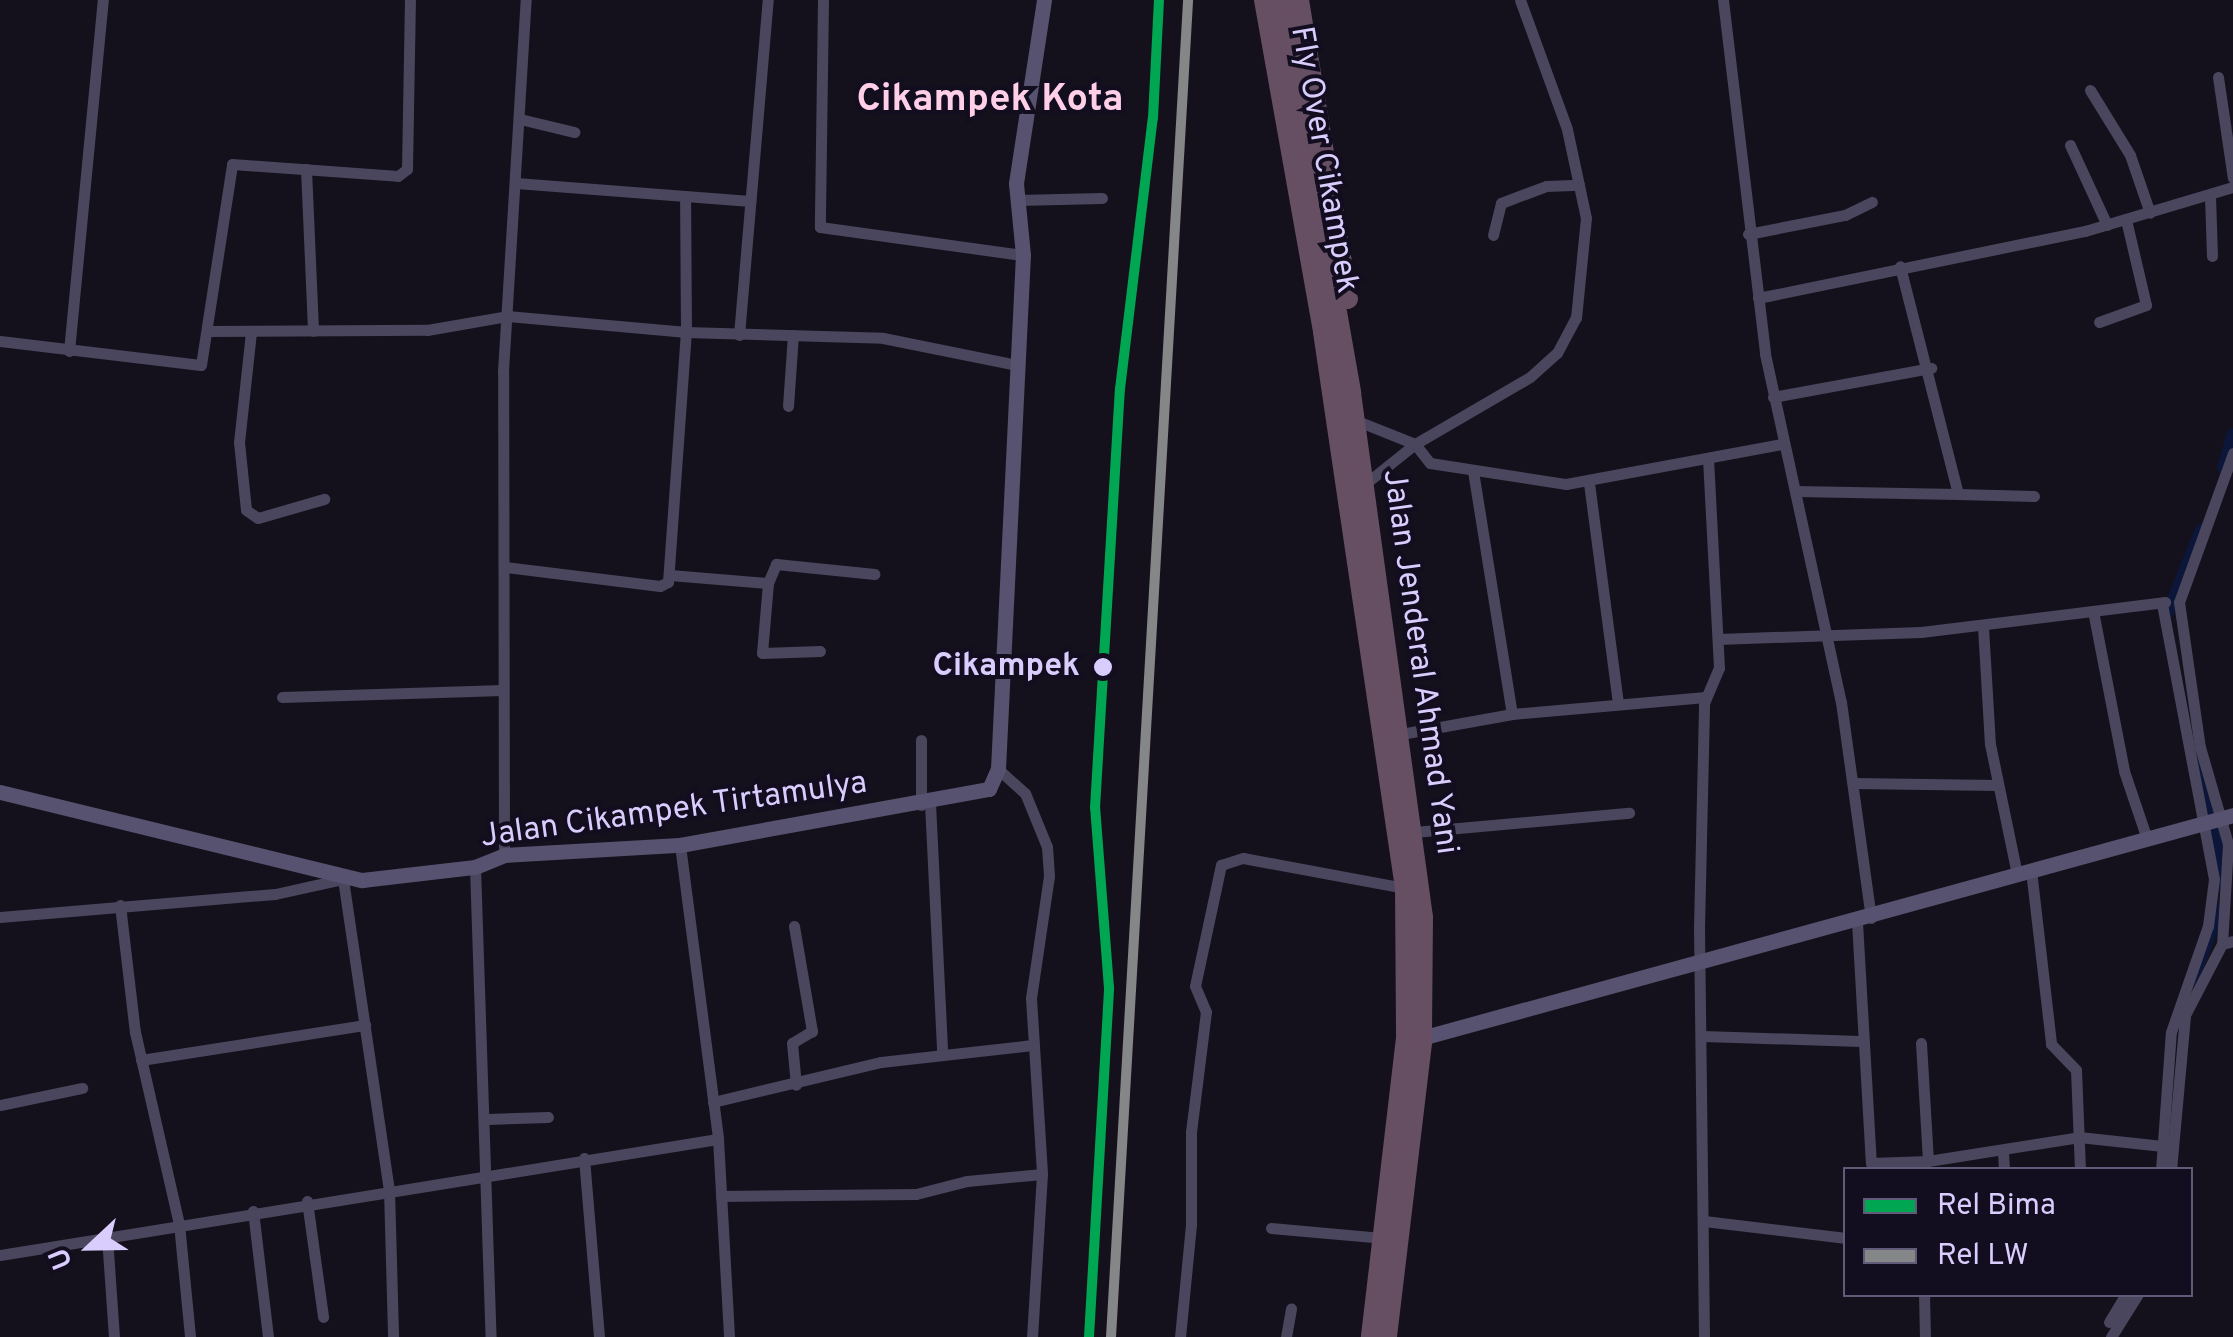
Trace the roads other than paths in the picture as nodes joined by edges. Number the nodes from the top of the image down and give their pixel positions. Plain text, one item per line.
1 (103, 0) edge
2 (410, 0) edge
3 (526, 0) edge
4 (768, 0) edge
5 (823, 0) edge
6 (1044, 0) edge
7 (1251, 0) edge
8 (1264, 0) edge
9 (1282, 0) edge
10 (1299, 0) edge
11 (1520, 0) edge
12 (1723, 0) edge
13 (2218, 77) dead end
14 (2090, 90) dead end
15 (520, 119) junction
16 (574, 132) dead end
17 (2070, 146) dead end
18 (306, 169) junction
19 (2233, 178) edge
20 (516, 182) junction
21 (1580, 184) junction
22 (2233, 187) edge
23 (2210, 196) junction
24 (1102, 198) dead end
25 (685, 199) junction
26 (1017, 200) junction
27 (750, 201) junction
28 (1872, 202) dead end
29 (2150, 214) junction
30 (2126, 220) junction
31 (2108, 225) junction
32 (1748, 234) junction
33 (1493, 235) dead end
34 (1024, 255) junction
35 (2212, 256) dead end
36 (1900, 266) junction
37 (1758, 298) junction
38 (507, 316) junction
39 (2099, 322) dead end
40 (208, 331) junction
41 (314, 331) junction
42 (251, 332) junction
43 (686, 332) junction
44 (1323, 332) joint
45 (739, 335) junction
46 (793, 335) junction
47 (0, 342) edge
48 (69, 351) junction
49 (1018, 365) junction
50 (1931, 368) junction
51 (1351, 394) junction
52 (1773, 398) junction
53 (788, 406) dead end
54 (1355, 420) junction
55 (1338, 439) junction
56 (1415, 444) junction
57 (1781, 444) junction
58 (2233, 454) edge
59 (1708, 458) junction
60 (1474, 471) junction
61 (1589, 482) junction
62 (1365, 484) junction
63 (1796, 492) junction
64 (1958, 494) junction
65 (2034, 496) dead end
66 (324, 499) dead end
67 (505, 566) junction
68 (874, 574) dead end
69 (670, 576) junction
70 (768, 583) junction
71 (2170, 602) junction
72 (2093, 611) junction
73 (1983, 627) junction
74 (1828, 637) junction
75 (1718, 639) junction
76 (820, 652) dead end
77 (502, 690) junction
78 (282, 697) dead end
79 (1705, 697) junction
80 (1618, 704) junction
81 (1512, 714) junction
82 (1401, 734) junction
83 (922, 740) dead end
84 (998, 769) junction
85 (1853, 783) junction
86 (1997, 785) junction
87 (0, 792) edge
88 (925, 804) junction
89 (1630, 813) dead end
90 (2218, 820) edge
91 (1414, 832) junction
92 (2147, 839) junction
93 (680, 844) junction
94 (504, 856) junction
95 (475, 867) junction
96 (2024, 872) junction
97 (344, 879) junction
98 (1405, 888) junction
99 (120, 905) junction
100 (0, 917) edge
101 (1864, 920) junction
102 (794, 926) dead end
103 (2217, 944) edge
104 (1698, 964) junction
105 (366, 1025) junction
106 (1704, 1036) junction
107 (1414, 1040) junction
108 (1860, 1041) junction
109 (1921, 1043) dead end
110 (1032, 1045) junction
111 (942, 1052) junction
112 (141, 1060) junction
113 (796, 1085) junction
114 (82, 1088) dead end
115 (714, 1102) junction
116 (0, 1106) edge
117 (548, 1117) dead end
118 (488, 1119) junction
119 (2079, 1137) junction
120 (718, 1139) junction
121 (2163, 1146) junction
122 (2003, 1151) junction
123 (584, 1158) junction
124 (1928, 1161) junction
125 (2004, 1167) edge
126 (2080, 1167) edge
127 (2160, 1167) edge
128 (2172, 1167) edge
129 (1042, 1174) junction
130 (488, 1178) junction
131 (389, 1190) junction
132 (721, 1196) junction
133 (307, 1201) junction
134 (253, 1212) junction
135 (1704, 1222) junction
136 (178, 1224) junction
137 (1271, 1228) dead end
138 (107, 1237) junction
139 (1382, 1238) junction
140 (1843, 1238) edge
141 (0, 1256) edge
142 (1924, 1297) edge
143 (2124, 1297) edge
144 (2136, 1297) edge
145 (1291, 1308) dead end
146 (322, 1317) dead end
147 (2110, 1322) dead end
148 (114, 1337) edge
149 (190, 1337) edge
150 (268, 1337) edge
151 (393, 1337) edge
152 (491, 1337) edge
153 (599, 1337) edge
154 (728, 1337) edge
155 (1032, 1337) edge
156 (1180, 1337) edge
157 (1286, 1337) edge
158 (1372, 1337) edge
159 (1387, 1337) edge
160 (1704, 1337) edge
161 (1925, 1337) edge
162 (2111, 1337) edge

1 - 48 street
2 - 18 street
3 - 15 street
4 - 27 street
5 - 34 street
6 - 26 street
7 - 55 highway
8 - 44 highway, Fly Over Cikampek
9 - 51 highway, Jalan Jenderal Ahmad Yani
10 - 51 highway
11 - 21 street
12 - 32 street
13 - 19 street
14 - 29 street
15 - 16 street
15 - 20 street
17 - 31 street
18 - 40 street
18 - 41 street
20 - 25 street
20 - 38 street
21 - 33 street
21 - 56 street
22 - 23 street
23 - 29 street
23 - 35 street
24 - 26 street
25 - 27 street
25 - 43 street
26 - 34 street
27 - 45 street
28 - 32 street
29 - 30 street
30 - 31 street
30 - 39 street
31 - 36 street
32 - 37 street
34 - 49 street
36 - 37 street
36 - 50 street
37 - 52 street
38 - 41 street
38 - 43 street
38 - 67 street
40 - 42 street
40 - 48 street
41 - 42 street
42 - 66 street
43 - 45 street
43 - 69 street
44 - 55 highway, Jalan Jenderal Ahmad Yani
45 - 46 street
46 - 49 street
46 - 53 street
47 - 48 street
49 - 84 street
50 - 52 street
50 - 64 street
51 - 54 highway, Jalan Jenderal Ahmad Yani
52 - 57 street
54 - 56 street
54 - 62 highway, Jalan Jenderal Ahmad Yani
55 - 98 highway, Jalan Jenderal Ahmad Yani
56 - 60 street
56 - 62 street
57 - 59 street
57 - 63 street
58 - 71 street
59 - 61 street
59 - 75 street
60 - 61 street
60 - 81 street
61 - 80 street
62 - 82 highway, Jalan Jenderal Ahmad Yani
63 - 64 street
63 - 74 street
64 - 65 street
67 - 69 street
67 - 77 street
68 - 70 street
69 - 70 street
70 - 76 street
71 - 72 street
71 - 90 street
72 - 73 street
72 - 92 street
73 - 74 street
73 - 86 street
74 - 75 street
74 - 85 street
75 - 79 street
77 - 78 street
77 - 94 street
79 - 80 street
79 - 104 street
80 - 81 street
81 - 82 street
82 - 91 highway, Jalan Jenderal Ahmad Yani
83 - 88 street
84 - 88 street, Jalan Cikampek Tirtamulya
84 - 110 street
85 - 86 street
85 - 101 street
86 - 96 street
87 - 97 street, Jalan Cikampek Tirtamulya
88 - 93 street, Jalan Cikampek Tirtamulya
88 - 111 street
89 - 91 street
90 - 92 street
90 - 103 street
90 - 103 street
91 - 107 highway, Jalan Jenderal Ahmad Yani
92 - 96 street
93 - 94 street, Jalan Cikampek Tirtamulya
93 - 115 street
94 - 95 street, Jalan Cikampek Tirtamulya
95 - 97 street, Jalan Cikampek Tirtamulya
95 - 118 street
96 - 101 street
96 - 119 street
97 - 99 street
97 - 105 street
98 - 107 highway, Jalan Jenderal Ahmad Yani
98 - 156 street
99 - 100 street
99 - 112 street
101 - 104 street
101 - 108 street
102 - 113 street
103 - 121 street
103 - 128 street
104 - 106 street
104 - 107 street
105 - 112 street
105 - 131 street
106 - 108 street
106 - 135 street
107 - 139 highway, Jalan Jenderal Ahmad Yani
107 - 159 highway, Jalan Jenderal Ahmad Yani
108 - 124 street
109 - 124 street
110 - 111 street
110 - 129 street
111 - 113 street
112 - 136 street
113 - 115 street
114 - 116 street
115 - 120 street
117 - 118 street
118 - 130 street
119 - 121 street
119 - 122 street
119 - 126 street
120 - 123 street
120 - 132 street
121 - 127 street
122 - 124 street
122 - 125 street
123 - 130 street
123 - 153 street
129 - 132 street
129 - 155 street
130 - 131 street
130 - 152 street
131 - 133 street
131 - 151 street
132 - 154 street
133 - 134 street
133 - 146 street
134 - 136 street
134 - 150 street
135 - 140 street
135 - 160 street
136 - 138 street
136 - 149 street
137 - 139 street
138 - 141 street
138 - 148 street
139 - 158 highway, Jalan Jenderal Ahmad Yani
142 - 161 street
143 - 147 street
144 - 162 street
145 - 157 street

